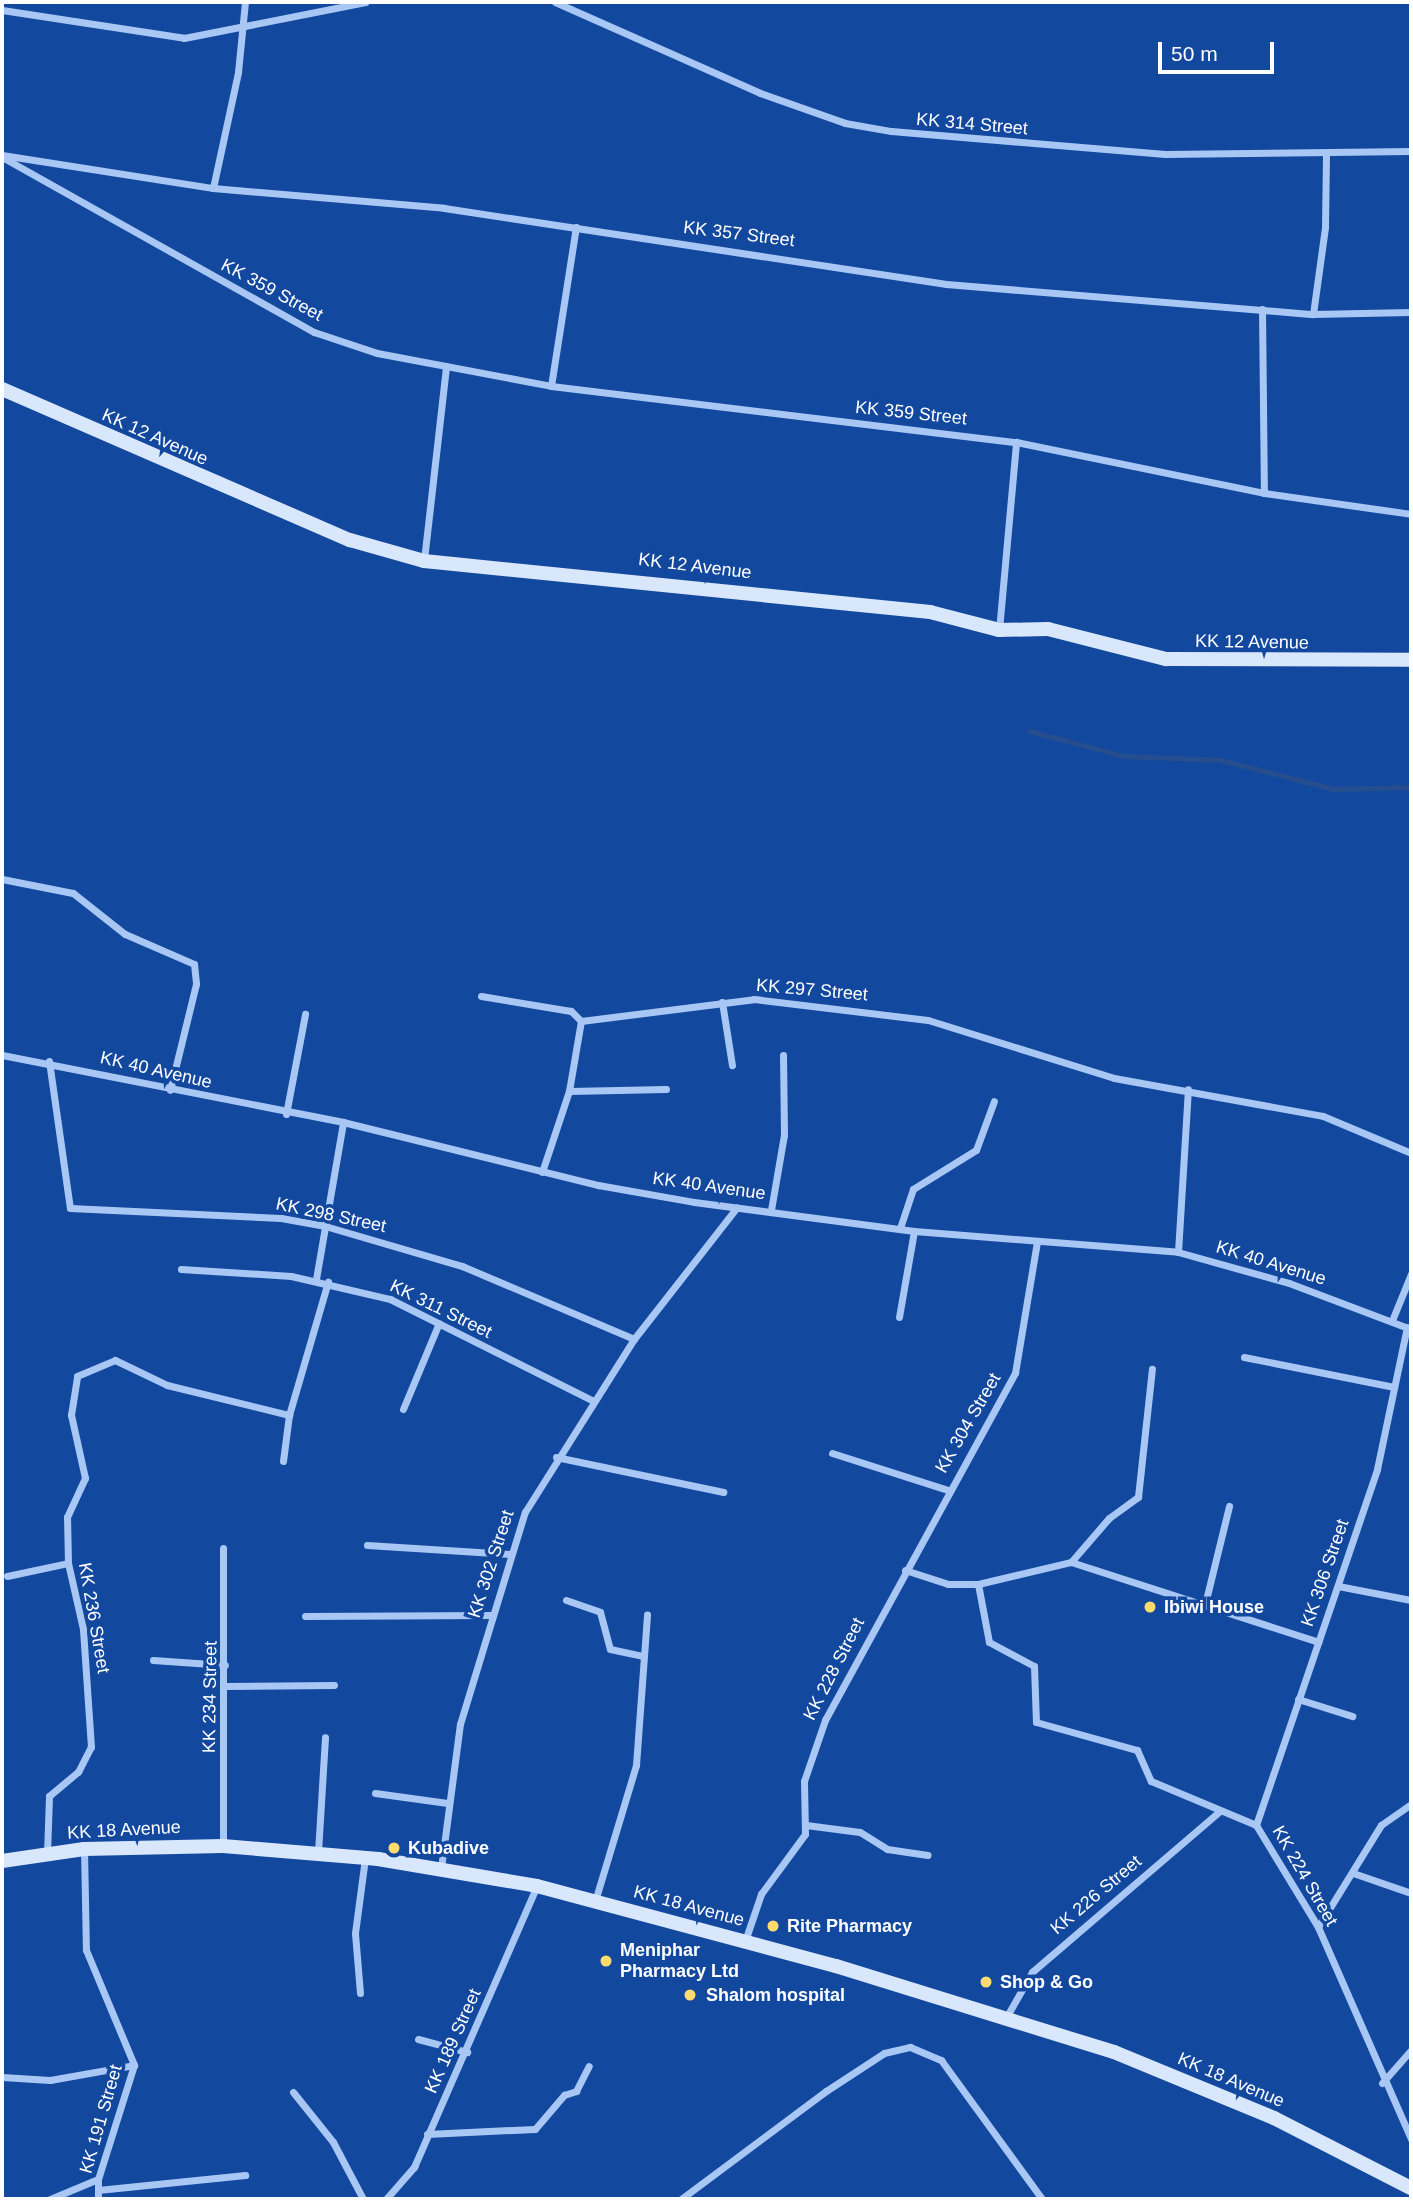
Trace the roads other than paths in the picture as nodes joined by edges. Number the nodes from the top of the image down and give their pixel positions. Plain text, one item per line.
1 (245, 2) edge
2 (365, 2) edge
3 (555, 2) edge
4 (2, 10) edge
5 (241, 31) junction
6 (1411, 151) edge
7 (1326, 154) junction
8 (2, 156) edge
9 (213, 188) junction
10 (576, 227) junction
11 (1262, 309) junction
12 (1411, 312) edge
13 (1314, 314) junction
14 (446, 366) junction
15 (551, 386) junction
16 (2, 389) edge
17 (1016, 442) junction
18 (1264, 493) junction
19 (1411, 514) edge
20 (424, 561) junction
21 (999, 630) junction
22 (1411, 660) edge
23 (2, 879) edge
24 (481, 996) dead end
25 (722, 1002) junction
26 (305, 1014) dead end
27 (581, 1021) junction
28 (2, 1055) edge
29 (783, 1055) dead end
30 (49, 1061) junction
31 (732, 1065) dead end
32 (666, 1089) dead end
33 (1188, 1089) junction
34 (170, 1090) junction
35 (569, 1091) junction
36 (994, 1101) dead end
37 (286, 1114) junction
38 (343, 1122) junction
39 (1411, 1153) edge
40 (542, 1172) junction
41 (737, 1207) junction
42 (771, 1210) junction
43 (325, 1226) junction
44 (900, 1228) junction
45 (914, 1231) junction
46 (1037, 1242) junction
47 (1178, 1252) junction
48 (181, 1269) dead end
49 (1411, 1274) edge
50 (316, 1279) junction
51 (328, 1282) junction
52 (899, 1317) dead end
53 (1393, 1318) junction
54 (439, 1323) junction
55 (1409, 1328) edge
56 (634, 1339) junction
57 (1244, 1357) dead end
58 (1152, 1369) dead end
59 (1394, 1387) junction
60 (594, 1401) junction
61 (403, 1409) dead end
62 (289, 1415) junction
63 (832, 1453) dead end
64 (556, 1457) junction
65 (283, 1461) dead end
66 (948, 1490) junction
67 (723, 1492) dead end
68 (1229, 1506) dead end
69 (368, 1545) dead end
70 (223, 1548) dead end
71 (511, 1554) junction
72 (1071, 1562) junction
73 (68, 1563) junction
74 (905, 1570) junction
75 (7, 1576) dead end
76 (978, 1584) junction
77 (1338, 1587) junction
78 (566, 1600) dead end
79 (1411, 1600) edge
80 (1205, 1604) junction
81 (646, 1614) dead end
82 (491, 1615) junction
83 (304, 1616) dead end
84 (1318, 1642) junction
85 (642, 1656) junction
86 (153, 1660) dead end
87 (225, 1665) junction
88 (334, 1685) dead end
89 (225, 1686) junction
90 (1298, 1699) junction
91 (1352, 1716) dead end
92 (325, 1737) dead end
93 (375, 1793) dead end
94 (447, 1803) junction
95 (1411, 1804) edge
96 (1220, 1811) junction
97 (806, 1825) junction
98 (1256, 1825) junction
99 (223, 1846) junction
100 (83, 1849) junction
101 (318, 1852) junction
102 (47, 1855) junction
103 (928, 1855) dead end
104 (365, 1857) junction
105 (2, 1861) edge
106 (441, 1868) junction
107 (1353, 1873) junction
108 (537, 1886) junction
109 (1411, 1893) edge
110 (595, 1901) junction
111 (1318, 1927) junction
112 (745, 1941) junction
113 (360, 1993) dead end
114 (1007, 2015) junction
115 (418, 2039) dead end
116 (1411, 2050) edge
117 (467, 2052) junction
118 (134, 2065) junction
119 (590, 2066) dead end
120 (2, 2077) edge
121 (1382, 2083) junction
122 (293, 2092) dead end
123 (427, 2134) junction
124 (1411, 2139) edge
125 (244, 2175) dead end
126 (98, 2179) junction
127 (1411, 2188) edge
128 (97, 2190) junction
129 (50, 2199) edge
130 (98, 2199) edge
131 (363, 2199) edge
132 (389, 2199) edge
133 (681, 2199) edge
134 (1042, 2199) edge

1 - 5 street
2 - 5 street
3 - 7 street, KK 314 Street
4 - 5 street
5 - 9 street
6 - 7 street, KK 314 Street
7 - 13 street
8 - 9 street, KK 357 Street
8 - 14 street, KK 359 Street
9 - 10 street, KK 357 Street
10 - 11 street, KK 357 Street
10 - 15 street
11 - 13 street, KK 357 Street
11 - 18 street
12 - 13 street, KK 357 Street
14 - 15 street, KK 359 Street
14 - 20 street
15 - 17 street, KK 359 Street
16 - 20 main road, KK 12 Avenue
17 - 18 street, KK 359 Street
17 - 21 street
18 - 19 street, KK 359 Street
20 - 21 main road, KK 12 Avenue
21 - 22 main road, KK 12 Avenue
23 - 34 street
24 - 27 street
25 - 27 street, KK 297 Street
25 - 31 street
25 - 33 street, KK 297 Street
26 - 37 street
27 - 35 street
28 - 30 street, KK 40 Avenue
29 - 42 street
30 - 34 street, KK 40 Avenue
30 - 43 street, KK 298 Street
32 - 35 street
33 - 39 street, KK 297 Street
33 - 47 street
34 - 37 street, KK 40 Avenue
35 - 40 street
36 - 44 street
37 - 38 street, KK 40 Avenue
38 - 40 street, KK 40 Avenue
38 - 43 street
40 - 41 street, KK 40 Avenue
41 - 42 street, KK 40 Avenue
41 - 56 street, KK 302 Street
42 - 44 street, KK 40 Avenue
43 - 50 street
43 - 56 street, KK 298 Street
44 - 45 street, KK 40 Avenue
45 - 46 street, KK 40 Avenue
45 - 52 street
46 - 47 street, KK 40 Avenue
46 - 66 street, KK 304 Street
47 - 53 street, KK 40 Avenue
48 - 50 street, KK 311 Street
49 - 53 street
50 - 51 street, KK 311 Street
51 - 54 street, KK 311 Street
51 - 62 street
53 - 55 street, KK 40 Avenue
54 - 60 street, KK 311 Street
54 - 61 street
55 - 59 street, KK 306 Street
56 - 60 street, KK 302 Street
57 - 59 street
58 - 72 street
59 - 77 street, KK 306 Street
60 - 64 street, KK 302 Street
62 - 65 street
62 - 73 street, KK 236 Street
63 - 66 street
64 - 67 street
64 - 71 street, KK 302 Street
66 - 74 street, KK 304 Street
68 - 80 street
69 - 71 street
70 - 87 street, KK 234 Street
71 - 82 street, KK 302 Street
72 - 76 street
72 - 80 street
73 - 75 street
73 - 102 street, KK 236 Street
74 - 76 street
74 - 97 street, KK 228 Street
76 - 96 street, KK 224 Street
77 - 79 street
77 - 84 street, KK 306 Street
78 - 85 street
80 - 84 street
81 - 85 street
82 - 83 street
82 - 94 street, KK 302 Street
84 - 90 street, KK 306 Street
85 - 110 street
86 - 87 street
87 - 89 street, KK 234 Street
88 - 89 street
89 - 99 street, KK 234 Street
90 - 91 street
90 - 98 street, KK 306 Street
92 - 101 street
93 - 94 street
94 - 106 street, KK 302 Street
95 - 107 street
96 - 98 street, KK 224 Street
96 - 114 street, KK 226 Street
97 - 103 street
97 - 112 street
98 - 111 street, KK 224 Street
99 - 100 main road, KK 18 Avenue
99 - 101 main road, KK 18 Avenue
100 - 102 main road, KK 18 Avenue
100 - 118 street, KK 191 Street
101 - 104 main road, KK 18 Avenue
102 - 105 main road, KK 18 Avenue
104 - 106 main road, KK 18 Avenue
104 - 113 street
106 - 108 main road, KK 18 Avenue
107 - 109 street
107 - 111 street
108 - 110 main road, KK 18 Avenue
108 - 117 street, KK 189 Street
110 - 112 main road, KK 18 Avenue
111 - 121 street, KK 224 Street
112 - 114 main road, KK 18 Avenue
114 - 127 main road, KK 18 Avenue
115 - 117 street
116 - 121 street
117 - 123 street, KK 189 Street
118 - 120 street
118 - 126 street, KK 191 Street
119 - 123 street
121 - 124 street, KK 224 Street
122 - 131 street
123 - 132 street, KK 189 Street
125 - 128 street
126 - 128 street, KK 191 Street
126 - 129 street
128 - 130 street, KK 191 Street
133 - 134 street

